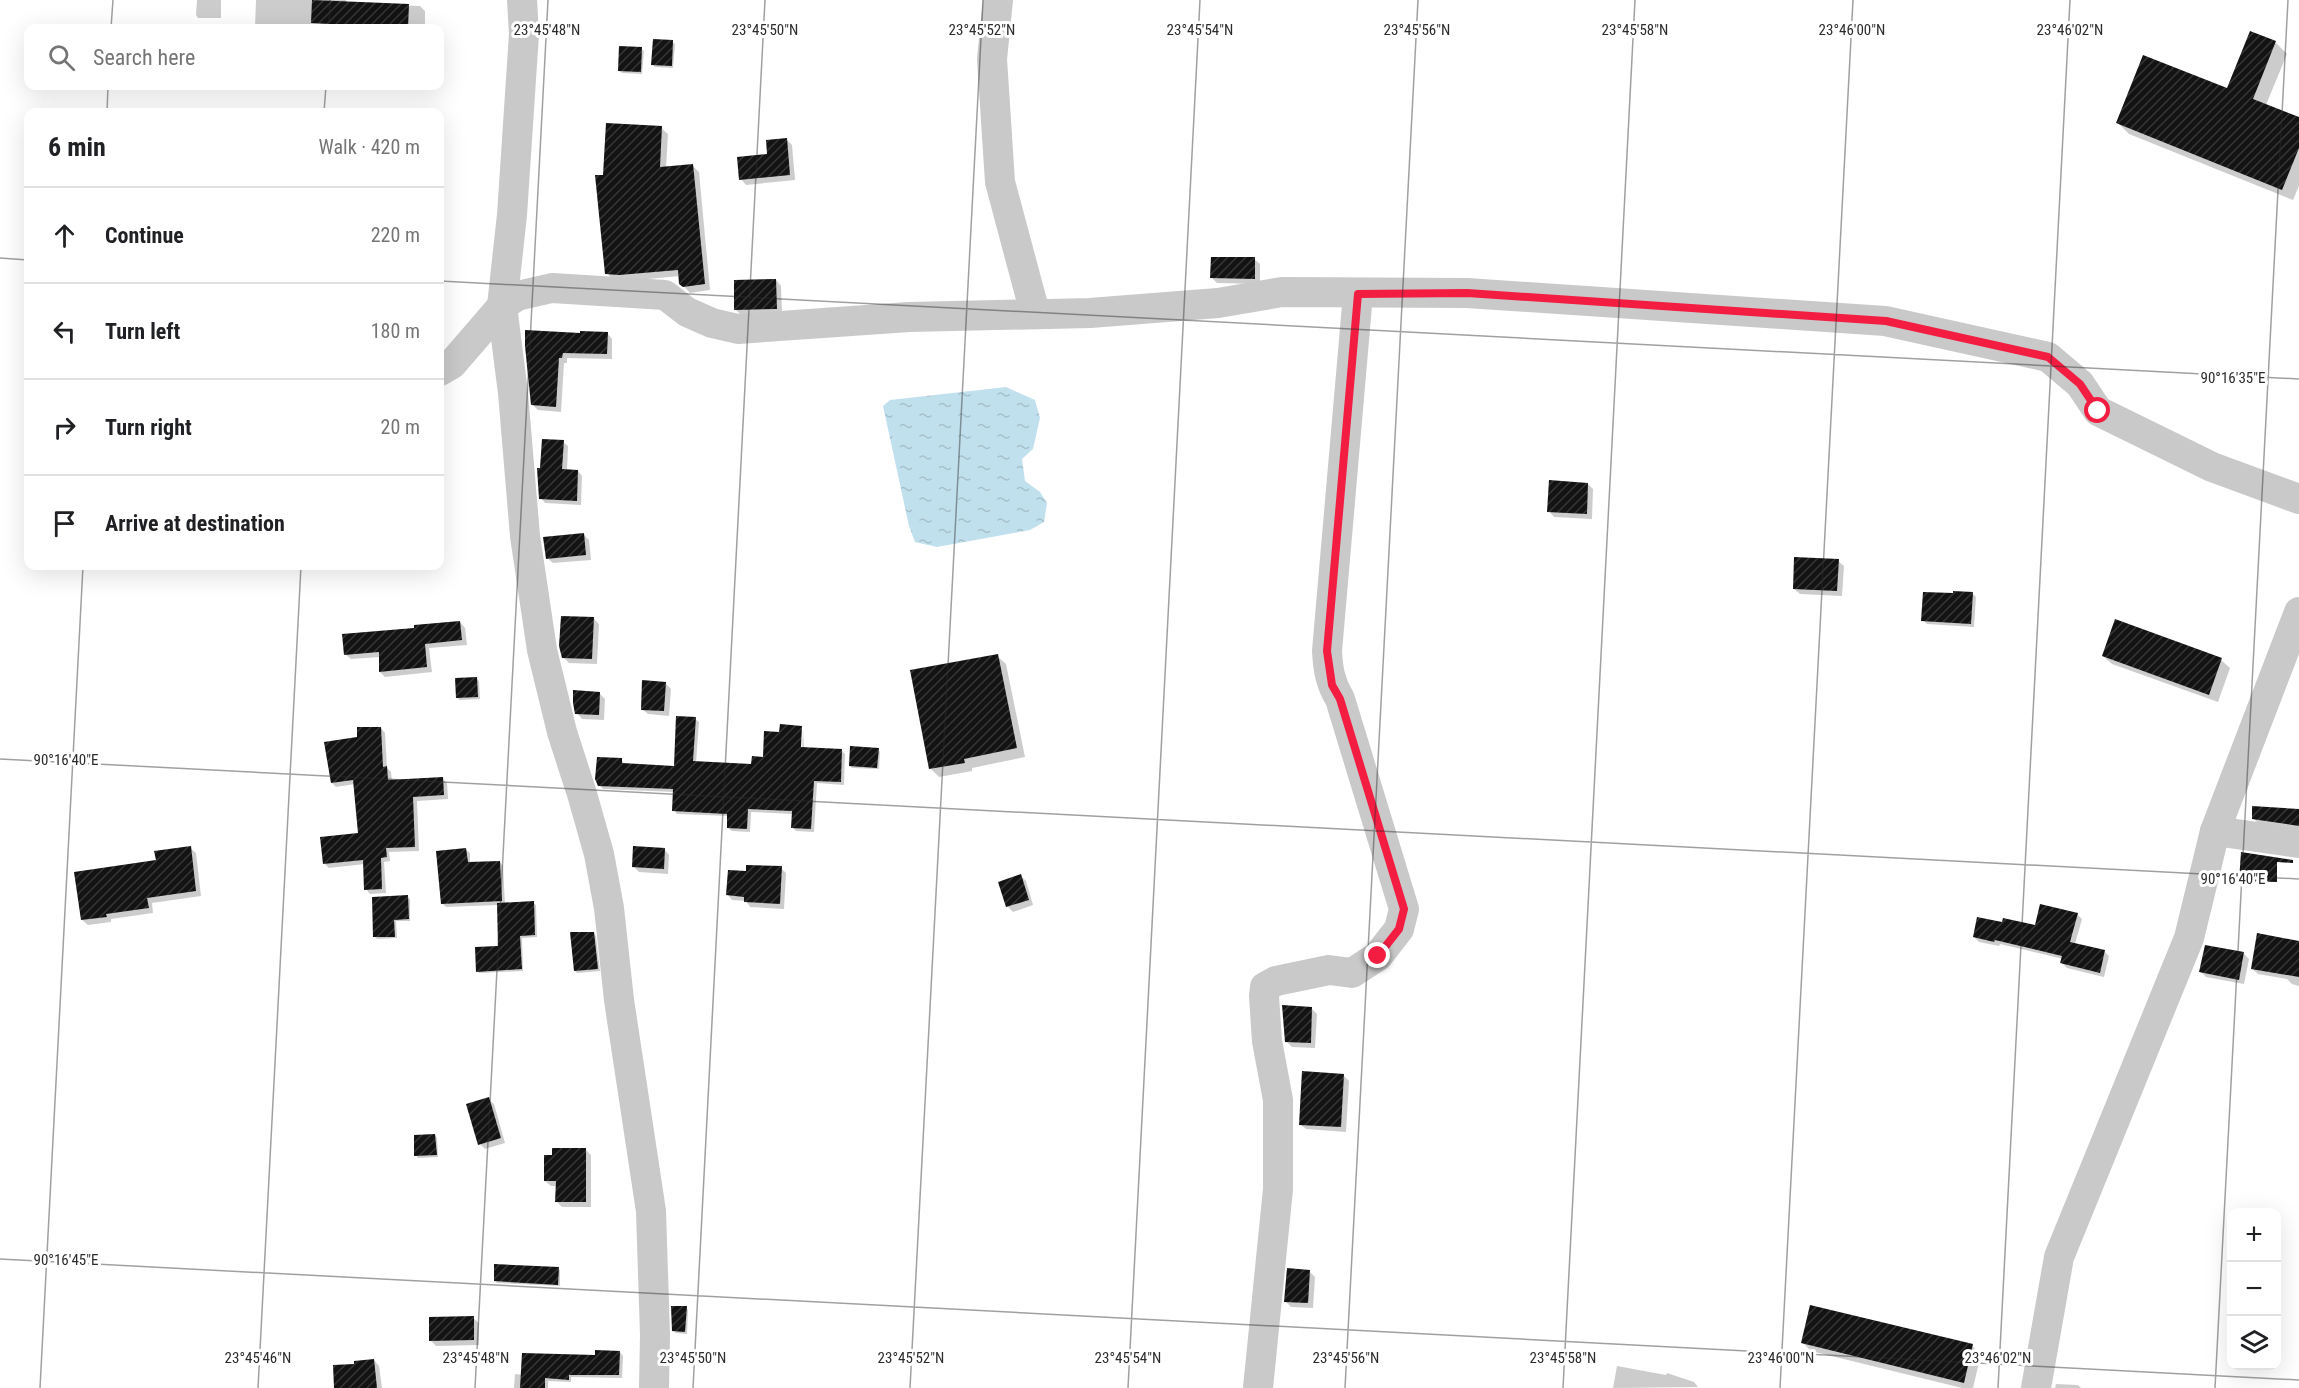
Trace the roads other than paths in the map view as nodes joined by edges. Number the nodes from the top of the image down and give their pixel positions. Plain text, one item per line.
1 (522, 0) edge
2 (998, 0) edge
3 (1358, 294) junction
4 (502, 306) junction
5 (1035, 313) junction
6 (444, 369) edge
7 (2299, 499) edge
8 (2299, 612) edge
9 (2215, 831) junction
10 (2299, 843) edge
11 (654, 1388) edge
12 (1258, 1388) edge
13 (2036, 1388) edge

1 - 4 street
2 - 5 street
3 - 5 street
3 - 7 street
3 - 12 street
4 - 5 street
4 - 6 street
4 - 11 street
8 - 9 street
9 - 10 street
9 - 13 street

